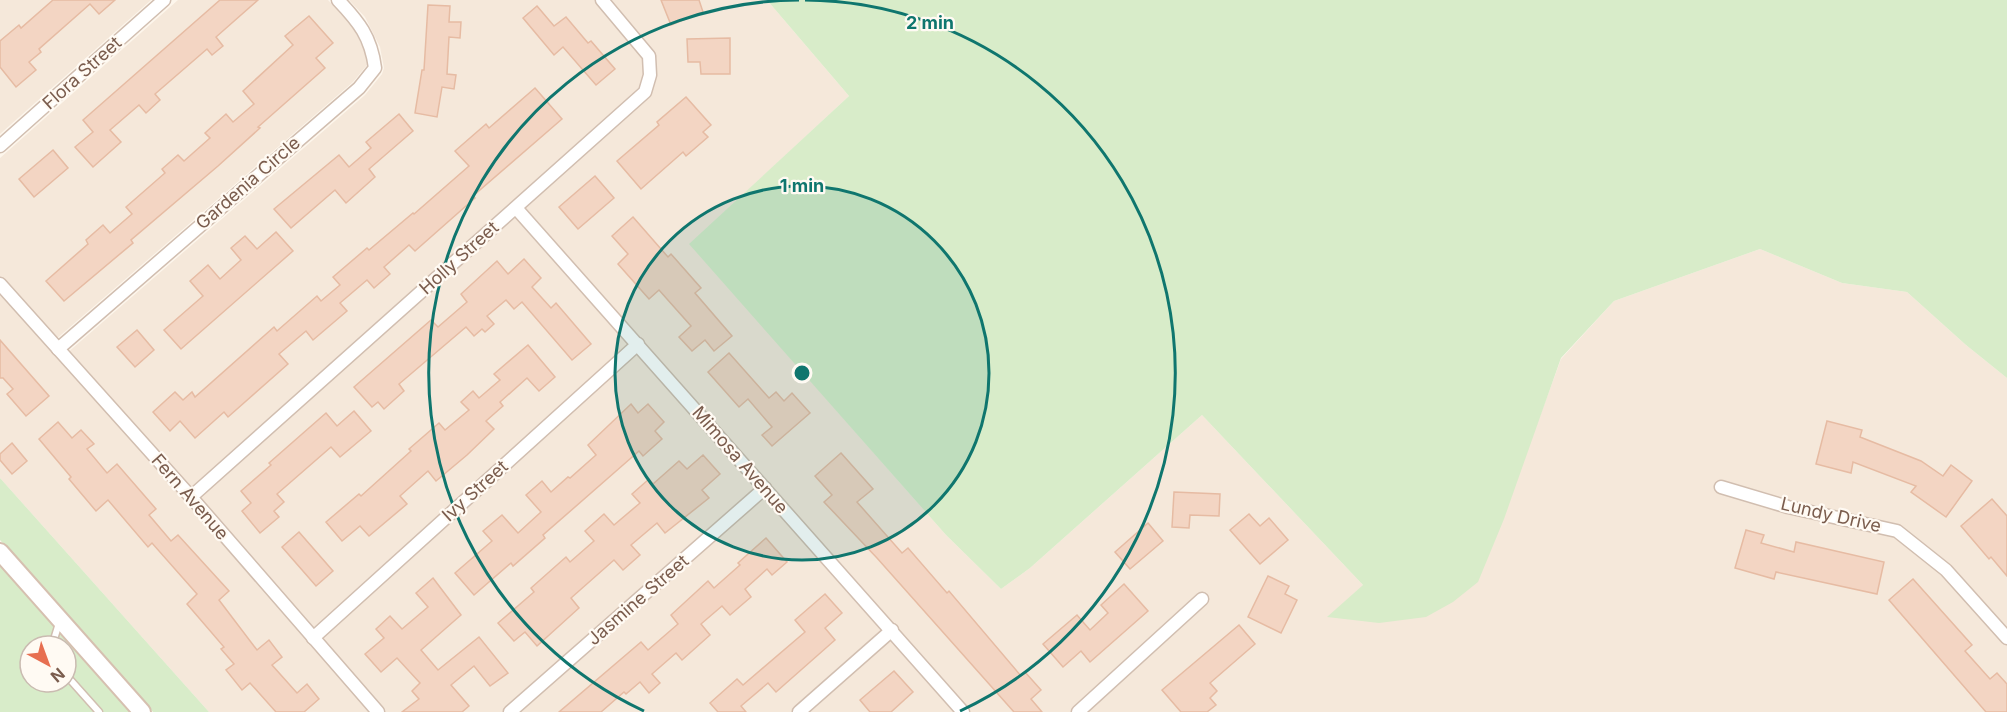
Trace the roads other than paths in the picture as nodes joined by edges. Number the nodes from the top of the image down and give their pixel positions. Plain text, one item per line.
1 (164, 0) edge
2 (338, 0) edge
3 (602, 0) edge
4 (0, 146) edge
5 (516, 208) junction
6 (0, 284) edge
7 (638, 344) junction
8 (58, 349) junction
9 (1721, 487) dead end
10 (765, 488) junction
11 (191, 497) junction
12 (0, 552) edge
13 (1202, 599) dead end
14 (60, 620) junction
15 (892, 630) junction
16 (56, 634) edge
17 (313, 638) junction
18 (2007, 638) edge
19 (78, 688) edge
20 (99, 712) edge
21 (142, 712) edge
22 (378, 712) edge
23 (510, 712) edge
24 (799, 712) edge
25 (963, 712) edge
26 (1078, 712) edge

1 - 4 street, Flora Street
2 - 8 street, Gardenia Circle
3 - 5 street, Holly Street
5 - 7 street, Mimosa Avenue
5 - 11 street, Holly Street
6 - 8 street, Fern Avenue
7 - 10 street, Mimosa Avenue
7 - 17 street, Ivy Street
8 - 11 street, Fern Avenue
9 - 18 street, Lundy Drive
10 - 15 street, Mimosa Avenue
10 - 23 street, Jasmine Street
11 - 17 street, Fern Avenue
12 - 14 street
13 - 26 street
14 - 16 lane
14 - 21 street
15 - 24 street
15 - 25 street, Mimosa Avenue
17 - 22 street, Fern Avenue
19 - 20 lane

